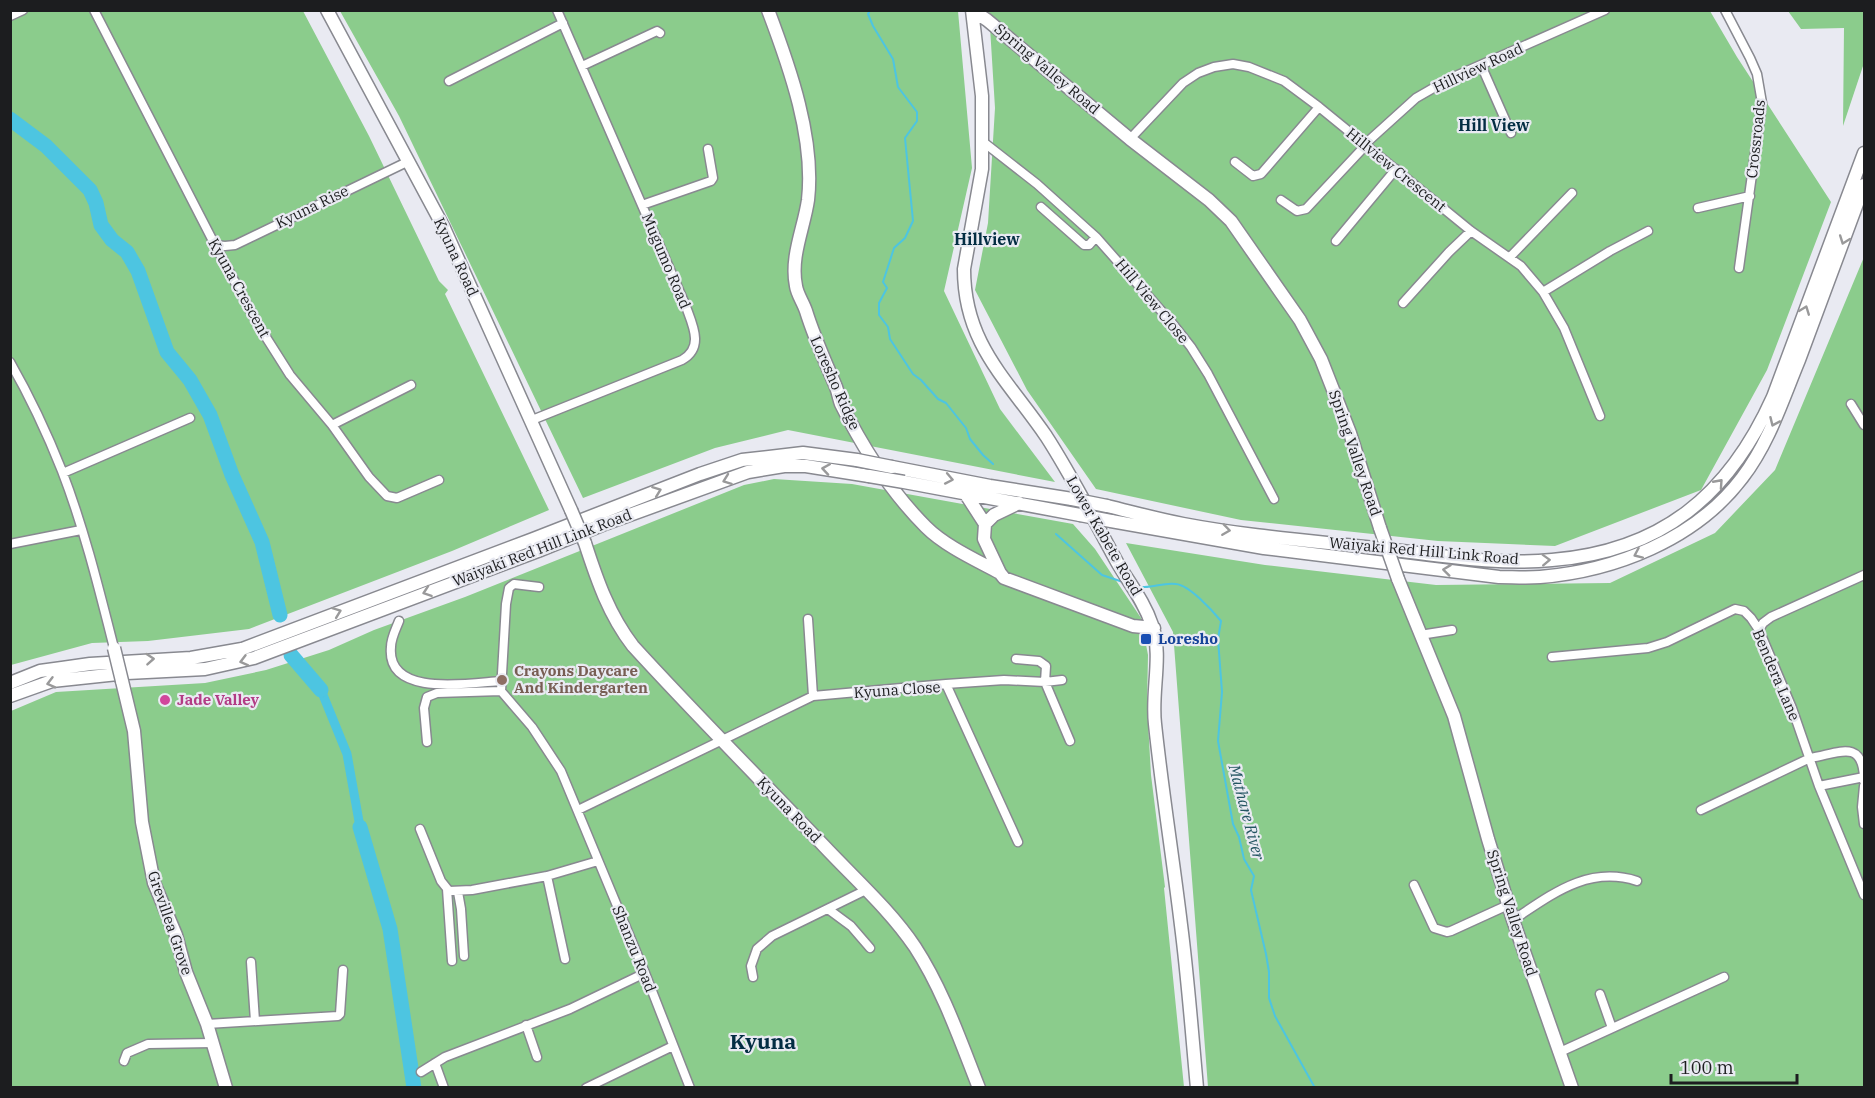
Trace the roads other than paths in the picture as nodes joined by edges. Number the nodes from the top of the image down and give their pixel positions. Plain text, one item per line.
1 (23, 10) edge
2 (94, 10) edge
3 (327, 10) edge
4 (558, 10) edge
5 (768, 10) edge
6 (972, 10) edge
7 (1605, 10) edge
8 (1725, 10) edge
9 (10, 16) edge
10 (563, 23) junction
11 (660, 33) dead end
12 (1481, 65) junction
13 (582, 66) junction
14 (449, 81) dead end
15 (1319, 107) junction
16 (1510, 133) dead end
17 (1130, 139) junction
18 (982, 141) junction
19 (1364, 145) junction
20 (708, 149) dead end
21 (1864, 153) edge
22 (407, 162) junction
23 (1235, 162) dead end
24 (1396, 169) junction
25 (1864, 185) edge
26 (1572, 193) dead end
27 (1750, 196) junction
28 (1281, 200) dead end
29 (642, 205) junction
30 (1041, 207) dead end
31 (1698, 208) dead end
32 (1471, 231) junction
33 (1648, 231) dead end
34 (1096, 237) junction
35 (1336, 242) dead end
36 (215, 245) junction
37 (1510, 257) junction
38 (1739, 268) dead end
39 (1543, 292) junction
40 (1403, 303) dead end
41 (10, 362) edge
42 (411, 385) dead end
43 (1851, 404) dead end
44 (1600, 416) dead end
45 (190, 418) dead end
46 (532, 420) junction
47 (332, 425) junction
48 (1864, 425) edge
49 (63, 473) junction
50 (439, 480) dead end
51 (965, 493) junction
52 (1274, 499) dead end
53 (1019, 503) junction
54 (985, 524) junction
55 (81, 530) junction
56 (984, 539) junction
57 (10, 544) edge
58 (961, 552) junction
59 (1000, 573) junction
60 (1864, 575) edge
61 (539, 587) dead end
62 (808, 620) dead end
63 (399, 621) dead end
64 (1154, 628) junction
65 (1452, 630) dead end
66 (1759, 630) junction
67 (1420, 635) junction
68 (114, 648) joint
69 (1552, 657) dead end
70 (1016, 658) dead end
71 (1062, 680) dead end
72 (1045, 682) junction
73 (10, 683) edge
74 (946, 684) junction
75 (500, 686) junction
76 (10, 696) edge
77 (813, 696) junction
78 (722, 741) junction
79 (1070, 741) dead end
80 (427, 742) dead end
81 (1810, 758) junction
82 (1864, 779) edge
83 (1819, 786) junction
84 (1864, 786) edge
85 (578, 810) junction
86 (1701, 810) dead end
87 (1864, 824) edge
88 (420, 829) dead end
89 (1018, 842) dead end
90 (598, 861) junction
91 (547, 876) junction
92 (1637, 881) dead end
93 (1414, 885) dead end
94 (447, 890) junction
95 (866, 890) junction
96 (458, 892) junction
97 (1864, 895) edge
98 (1508, 905) junction
99 (828, 909) junction
100 (1513, 920) junction
101 (870, 948) dead end
102 (464, 956) dead end
103 (565, 959) dead end
104 (452, 961) dead end
105 (251, 962) dead end
106 (343, 970) dead end
107 (645, 973) junction
108 (753, 977) dead end
109 (1724, 977) dead end
110 (1600, 994) dead end
111 (255, 1021) junction
112 (207, 1024) junction
113 (526, 1025) junction
114 (1612, 1028) junction
115 (213, 1043) junction
116 (673, 1046) junction
117 (1560, 1052) junction
118 (537, 1057) dead end
119 (124, 1061) dead end
120 (435, 1063) junction
121 (421, 1072) dead end
122 (226, 1088) edge
123 (444, 1088) edge
124 (586, 1088) edge
125 (690, 1088) edge
126 (979, 1088) edge
127 (1197, 1088) edge
128 (1572, 1088) edge

1 - 9 street
2 - 36 street, Kyuna Crescent
3 - 22 main road, Kyuna Road
4 - 10 street, Mugumo Road
5 - 58 main road, Loresho Ridge
6 - 17 main road, Spring Valley Road
6 - 18 main road, Lower Kabete Road
7 - 12 street, Hillview Road
8 - 27 street, Crossroads
10 - 13 street, Mugumo Road
10 - 14 street
11 - 13 street
12 - 16 street
12 - 19 street, Hillview Road
13 - 29 street, Mugumo Road
15 - 17 street, Hillview Crescent
15 - 19 street, Hillview Crescent
15 - 23 street
17 - 67 main road, Spring Valley Road, bridge
18 - 34 street, Hill View Close
18 - 64 main road, Lower Kabete Road
19 - 24 street, Hillview Crescent
19 - 28 street, Hillview Road
20 - 29 street
73 -> 21 main road, Waiyaki Red Hill Link Road, bridge
22 - 36 street, Kyuna Rise
22 - 46 main road, Kyuna Road
24 - 32 street, Hillview Crescent
24 - 35 street
25 -> 53 main road, Waiyaki Red Hill Link Road, bridge
26 - 37 street
27 - 31 street
27 - 38 street, Crossroads
29 - 46 street, Mugumo Road
30 - 34 street
32 - 37 street, Hillview Crescent
32 - 40 street
33 - 39 street
34 - 52 street, Hill View Close
36 - 47 street, Kyuna Crescent
37 - 39 street, Hillview Crescent
39 - 44 street, Hillview Crescent
41 - 49 street
42 - 47 street
43 - 48 street
45 - 49 street
46 - 78 main road, Kyuna Road, bridge
47 - 50 street, Kyuna Crescent
49 - 55 street
51 - 53 main road, Waiyaki Red Hill Link Road
51 - 54 main road
51 -> 76 main road, Waiyaki Red Hill Link Road, bridge
53 - 54 main road
54 - 56 main road
55 - 57 street
55 - 68 street
56 - 58 main road
56 - 59 main road
58 - 59 main road, Loresho Ridge
59 - 64 main road, Loresho Ridge
60 - 66 street
61 - 75 street
62 - 77 street
63 - 75 street
64 - 127 main road, Lower Kabete Road
65 - 67 street
66 - 69 street, Bendera Lane
66 - 81 street, Bendera Lane
67 - 98 main road, Spring Valley Road
68 - 112 main road, Grevillea Grove, bridge
70 - 72 street
71 - 72 street
72 - 74 street
72 - 79 street
74 - 77 street, Kyuna Close
74 - 89 street, Kyuna Close
75 - 80 street
75 - 85 street, Shanzu Road
77 - 78 street, Kyuna Close
78 - 85 street
78 - 95 main road, Kyuna Road
81 - 82 street
81 - 83 street, Bendera Lane
81 - 86 street
82 - 83 street
83 - 97 street, Bendera Lane
84 - 87 street
85 - 90 street, Shanzu Road
88 - 94 street
90 - 91 street
90 - 107 street, Shanzu Road
91 - 96 street
91 - 103 street
92 - 100 street
93 - 98 street
94 - 96 street
94 - 104 street
95 - 99 street
95 - 126 main road, Kyuna Road
96 - 102 street
98 - 100 main road, Spring Valley Road
99 - 101 street
99 - 108 street
100 - 117 main road, Spring Valley Road
105 - 111 street
106 - 111 street
107 - 113 street
107 - 116 street, Shanzu Road
109 - 114 street
110 - 114 street
111 - 112 street
112 - 115 main road, Grevillea Grove
113 - 118 street
113 - 120 street
114 - 117 street
115 - 119 street
115 - 122 main road, Grevillea Grove
116 - 124 street
116 - 125 street, Shanzu Road
117 - 128 main road, Spring Valley Road
120 - 121 street
120 - 123 street

